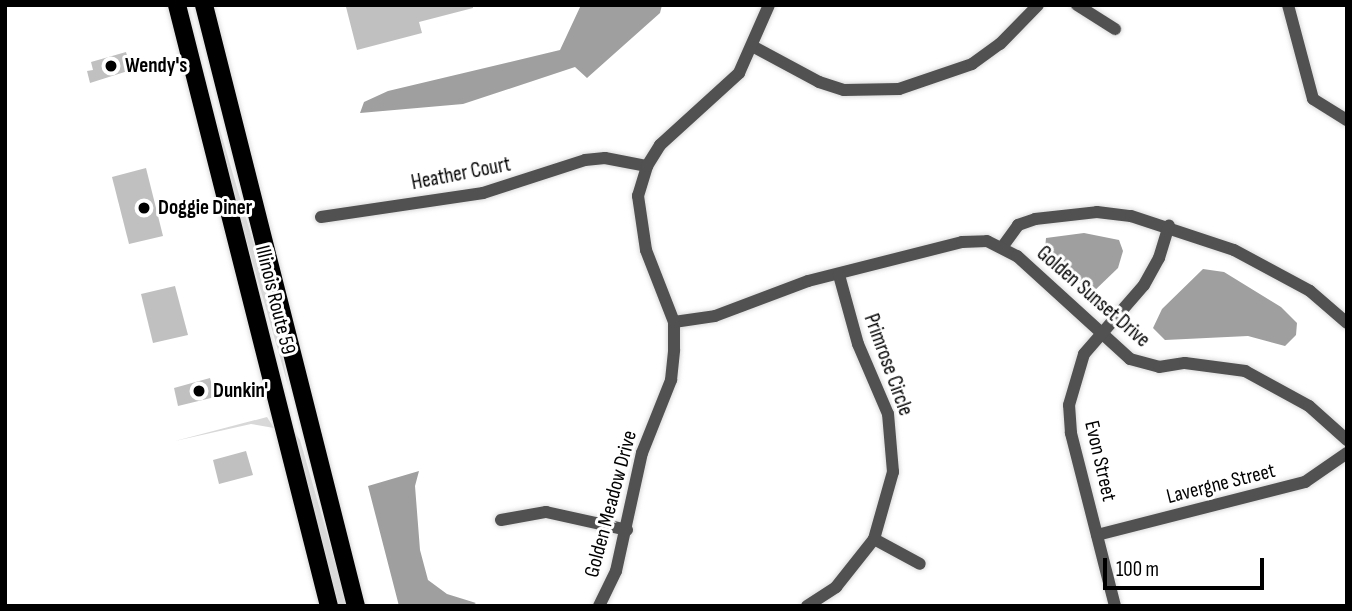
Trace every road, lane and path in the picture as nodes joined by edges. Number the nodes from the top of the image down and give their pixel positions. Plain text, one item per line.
1 (177, 5) edge
2 (204, 5) edge
3 (769, 5) edge
4 (1038, 5) edge
5 (1077, 5) edge
6 (1288, 5) edge
7 (1115, 29) dead end
8 (754, 47) junction
9 (1347, 120) edge
10 (647, 166) junction
11 (321, 217) dead end
12 (1169, 226) junction
13 (1003, 246) junction
14 (839, 275) junction
15 (674, 322) junction
16 (1347, 323) edge
17 (1101, 332) junction
18 (279, 408) junction
19 (306, 411) junction
20 (1347, 440) edge
21 (1347, 453) edge
22 (501, 520) dead end
23 (627, 530) junction
24 (1097, 535) junction
25 (874, 538) junction
26 (920, 564) dead end
27 (329, 606) edge
28 (356, 606) edge
29 (600, 606) edge
30 (807, 606) edge
31 (1115, 606) edge

1 - 18 main road, Illinois Route 59
2 - 19 main road, Illinois Route 59
3 - 8 street, Golden Meadow Drive
4 - 8 street
5 - 7 street
6 - 9 street
8 - 10 street, Golden Meadow Drive
10 - 11 street, Heather Court
10 - 15 street, Golden Meadow Drive
12 - 13 street, Golden Sunset Drive
12 - 16 street, Golden Sunset Drive
12 - 17 street, Evon Street
13 - 14 street, Golden Sunset Drive
13 - 17 street, Golden Sunset Drive
14 - 15 street, Golden Sunset Drive
14 - 25 street, Primrose Circle
15 - 23 street, Golden Meadow Drive
17 - 20 street, Golden Sunset Drive
17 - 24 street, Evon Street
18 - 19 main road
18 - 27 main road, Illinois Route 59
19 - 28 main road, Illinois Route 59
21 - 24 street, Lavergne Street
22 - 23 street
23 - 29 street, Golden Meadow Drive
24 - 31 street, Evon Street
25 - 26 street
25 - 30 street, Primrose Circle

